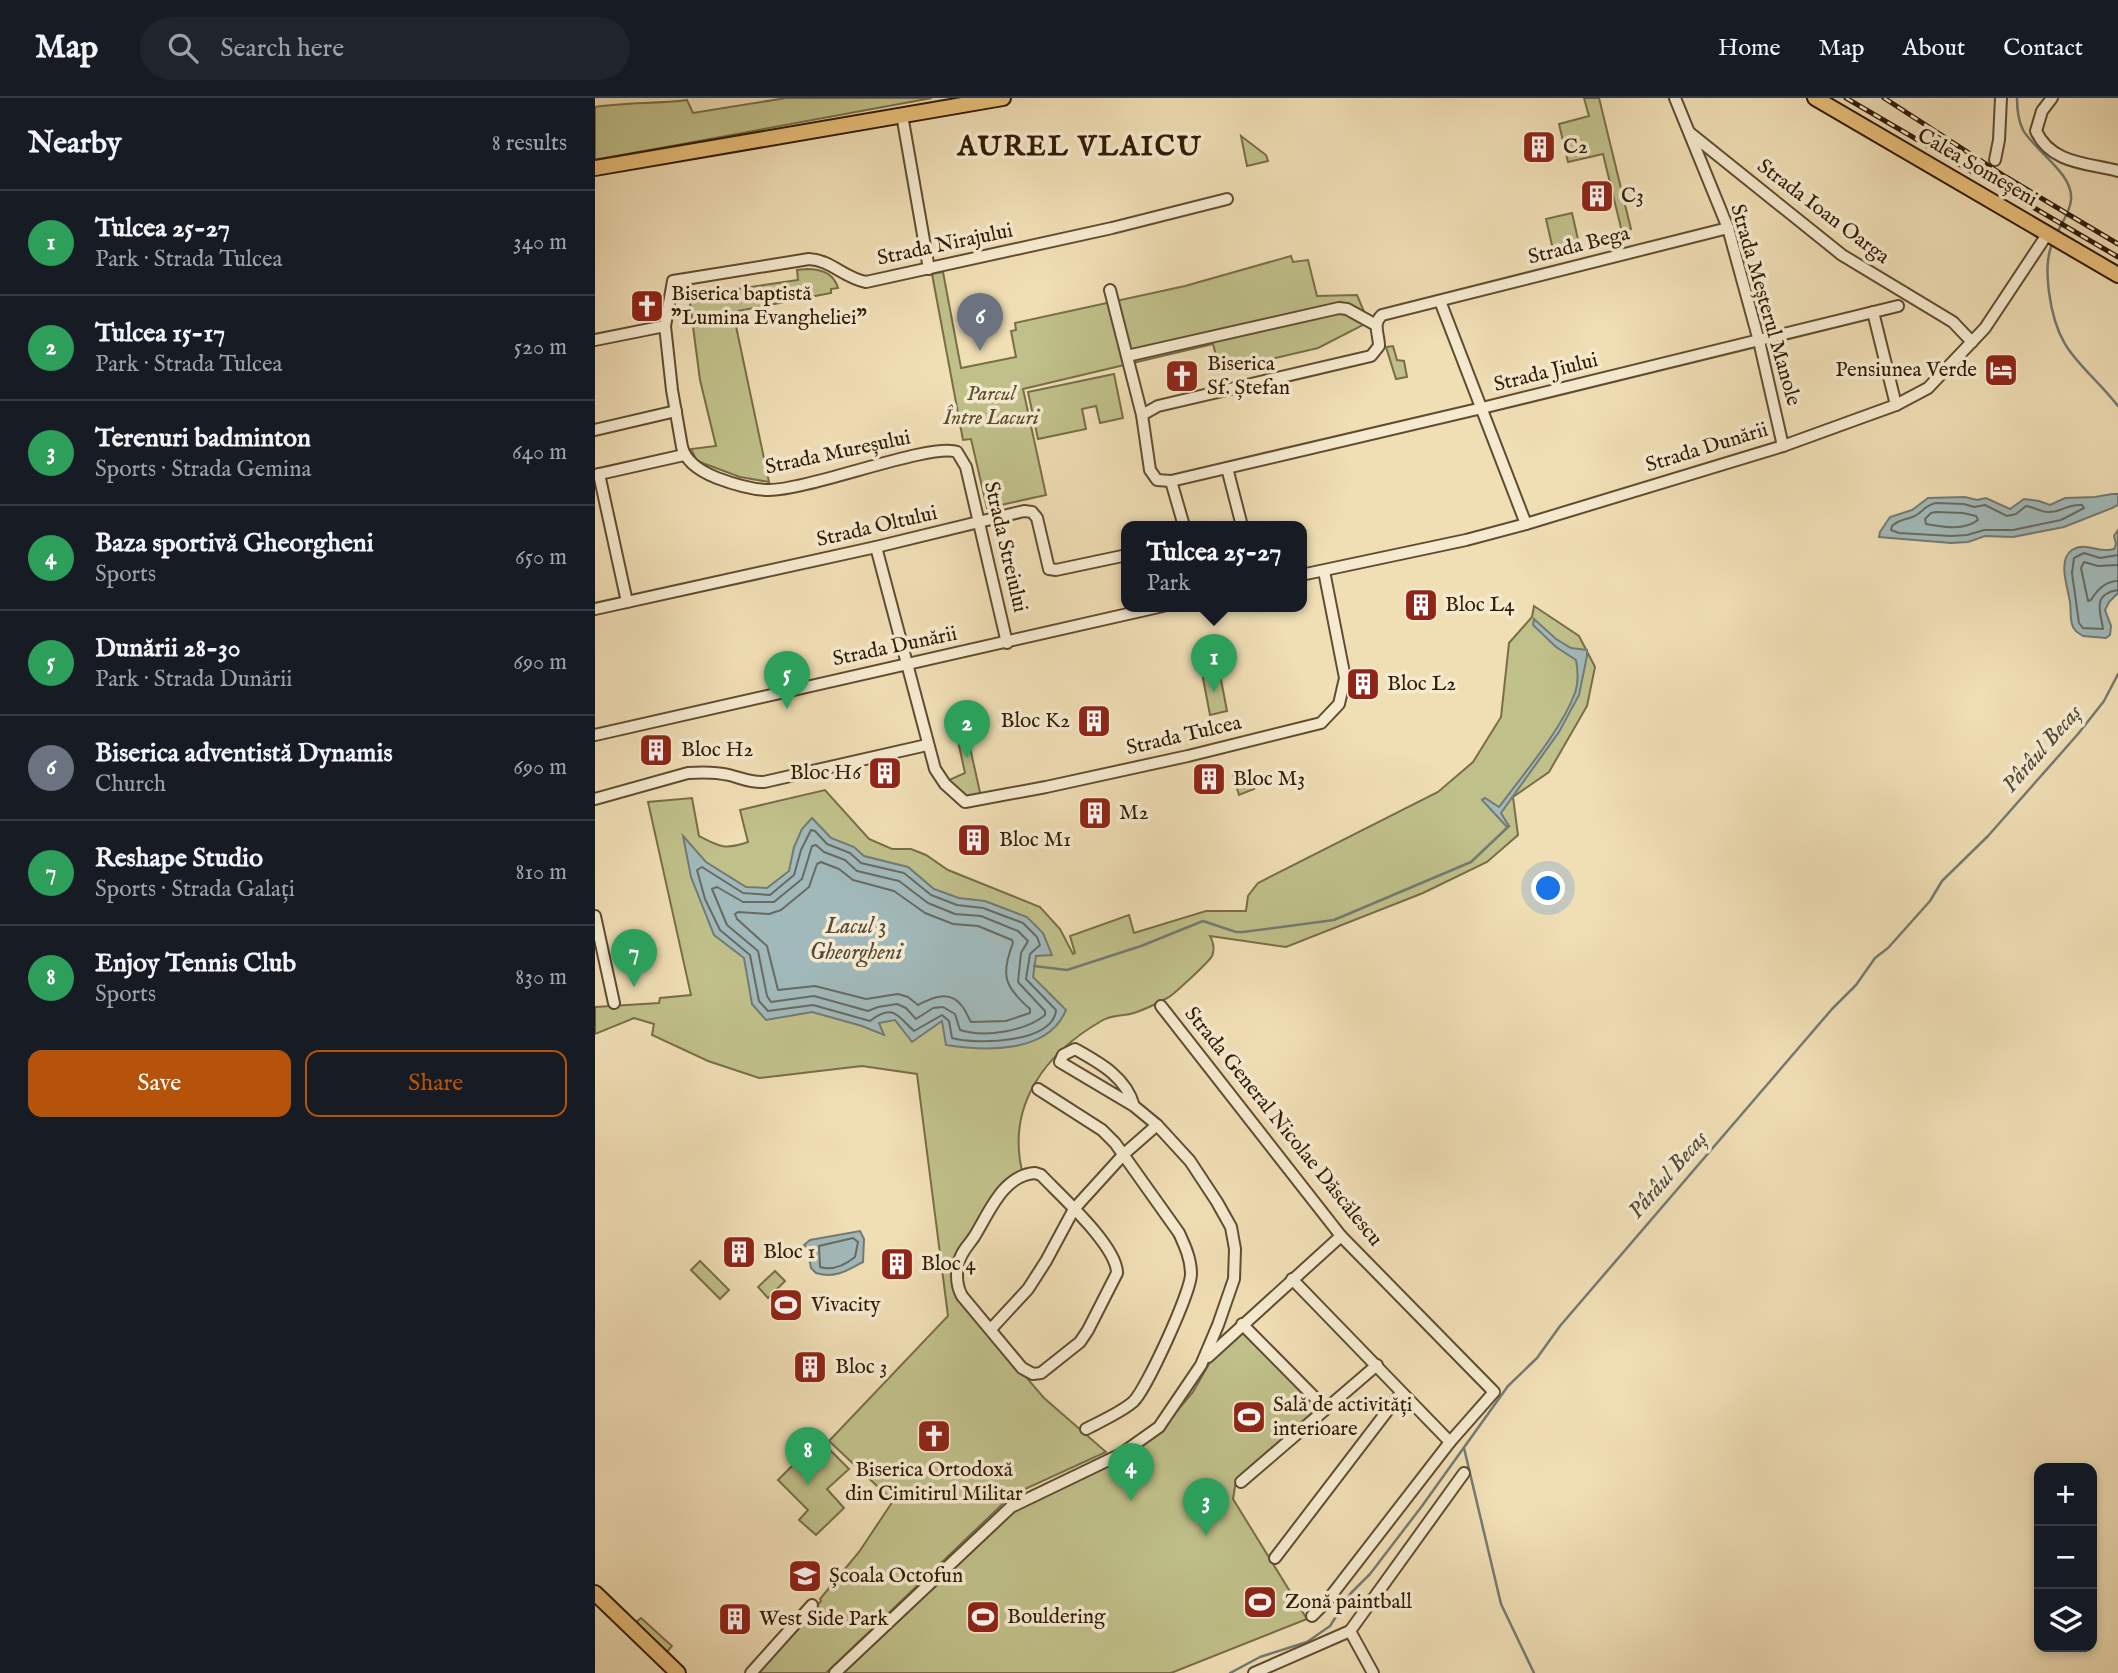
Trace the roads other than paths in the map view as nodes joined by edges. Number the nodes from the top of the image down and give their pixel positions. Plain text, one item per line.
1 (1003, 98) edge
2 (1675, 98) edge
3 (1815, 98) edge
4 (2001, 98) edge
5 (2052, 98) edge
6 (902, 116) junction
7 (1688, 132) junction
8 (1995, 160) dead end
9 (595, 168) edge
10 (2118, 171) edge
11 (1227, 199) dead end
12 (1728, 228) junction
13 (2053, 236) junction
14 (929, 269) junction
15 (2118, 275) edge
16 (1110, 290) dead end
17 (1440, 301) junction
18 (1898, 306) dead end
19 (1873, 312) junction
20 (1376, 325) junction
21 (666, 326) junction
22 (595, 340) edge
23 (1759, 341) junction
24 (1972, 342) junction
25 (1127, 356) junction
26 (1896, 405) junction
27 (1482, 408) junction
28 (676, 411) junction
29 (1142, 415) junction
30 (595, 430) edge
31 (1783, 446) junction
32 (684, 455) junction
33 (963, 461) joint
34 (1227, 468) junction
35 (597, 474) edge
36 (1171, 481) junction
37 (1183, 521) edge
38 (1241, 521) edge
39 (979, 523) junction
40 (1526, 524) junction
41 (876, 547) junction
42 (1121, 556) edge
43 (1324, 571) junction
44 (1307, 574) edge
45 (627, 602) junction
46 (595, 609) edge
47 (1138, 612) edge
48 (1007, 643) junction
49 (907, 664) junction
50 (595, 735) edge
51 (927, 745) junction
52 (595, 799) edge
53 (595, 916) edge
54 (614, 1003) dead end
55 (1161, 1006) dead end
56 (1038, 1089) dead end
57 (1134, 1106) junction
58 (1157, 1125) junction
59 (1124, 1154) junction
60 (1074, 1209) junction
61 (1341, 1236) junction
62 (1292, 1279) junction
63 (1242, 1324) junction
64 (991, 1329) junction
65 (1201, 1365) junction
66 (1377, 1365) junction
67 (1401, 1393) junction
68 (1326, 1409) junction
69 (1086, 1429) dead end
70 (1450, 1442) junction
71 (1464, 1473) dead end
72 (1241, 1482) dead end
73 (1275, 1558) dead end
74 (595, 1592) edge
75 (812, 1605) dead end
76 (1312, 1616) dead end
77 (1350, 1631) junction
78 (678, 1673) edge
79 (751, 1673) edge
80 (835, 1673) edge
81 (1254, 1673) edge
82 (1373, 1673) edge

1 - 6 main road
2 - 7 street, Strada Meșterul Manole
3 - 13 main road, Calea Someșeni
4 - 8 street
5 - 10 street
6 - 9 main road
6 - 14 street
7 - 12 street, Strada Meșterul Manole
7 - 24 street, Strada Ioan Oarga
11 - 14 street, Strada Nirajului
12 - 17 street, Strada Bega
12 - 23 street, Strada Meșterul Manole
13 - 15 main road, Calea Someșeni
13 - 24 street, Strada Dunării
14 - 21 street, Strada Nirajului
16 - 25 street
17 - 20 street, Strada Bega
17 - 27 street
18 - 19 street, Strada Jiului
19 - 23 street, Strada Jiului
19 - 26 street
20 - 25 street
20 - 29 street
21 - 22 street
21 - 28 street
23 - 27 street, Strada Jiului
23 - 31 street, Strada Meșterul Manole
24 - 26 street, Strada Dunării
25 - 29 street
26 - 31 street, Strada Dunării
27 - 34 street, Strada Jiului
27 - 40 street
28 - 30 street
28 - 32 street
29 - 36 street
31 - 40 street, Strada Dunării
32 - 33 street, Strada Mureșului
32 - 35 street
33 - 39 street, Strada Streiului
34 - 36 street, Strada Jiului
34 - 38 street
35 - 45 street
36 - 37 street
39 - 41 street, Strada Oltului
39 - 42 street, Strada Oltului
39 - 48 street, Strada Streiului
40 - 43 street, Strada Dunării
41 - 45 street, Strada Oltului
41 - 49 street, Strada Tulcea
43 - 44 street, Strada Dunării
43 - 51 street, Strada Tulcea
45 - 46 street, Strada Oltului
47 - 48 street, Strada Dunării
48 - 49 street, Strada Dunării
49 - 50 street, Strada Dunării
49 - 51 street, Strada Tulcea
51 - 52 street
53 - 54 street
55 - 61 street, Strada General Nicolae Dăscălescu
56 - 59 street
57 - 57 street
57 - 58 street
58 - 59 street
58 - 65 street
59 - 60 street
59 - 69 street
60 - 64 street
60 - 64 street
60 - 64 street
61 - 62 street
61 - 70 street, Strada General Nicolae Dăscălescu
62 - 63 street
62 - 66 street
63 - 65 street
63 - 68 street
65 - 80 street
66 - 67 street
66 - 68 street
67 - 70 street
67 - 73 street
68 - 72 street
70 - 76 street
71 - 77 street
74 - 78 main road
75 - 79 street
77 - 81 street
77 - 82 street

